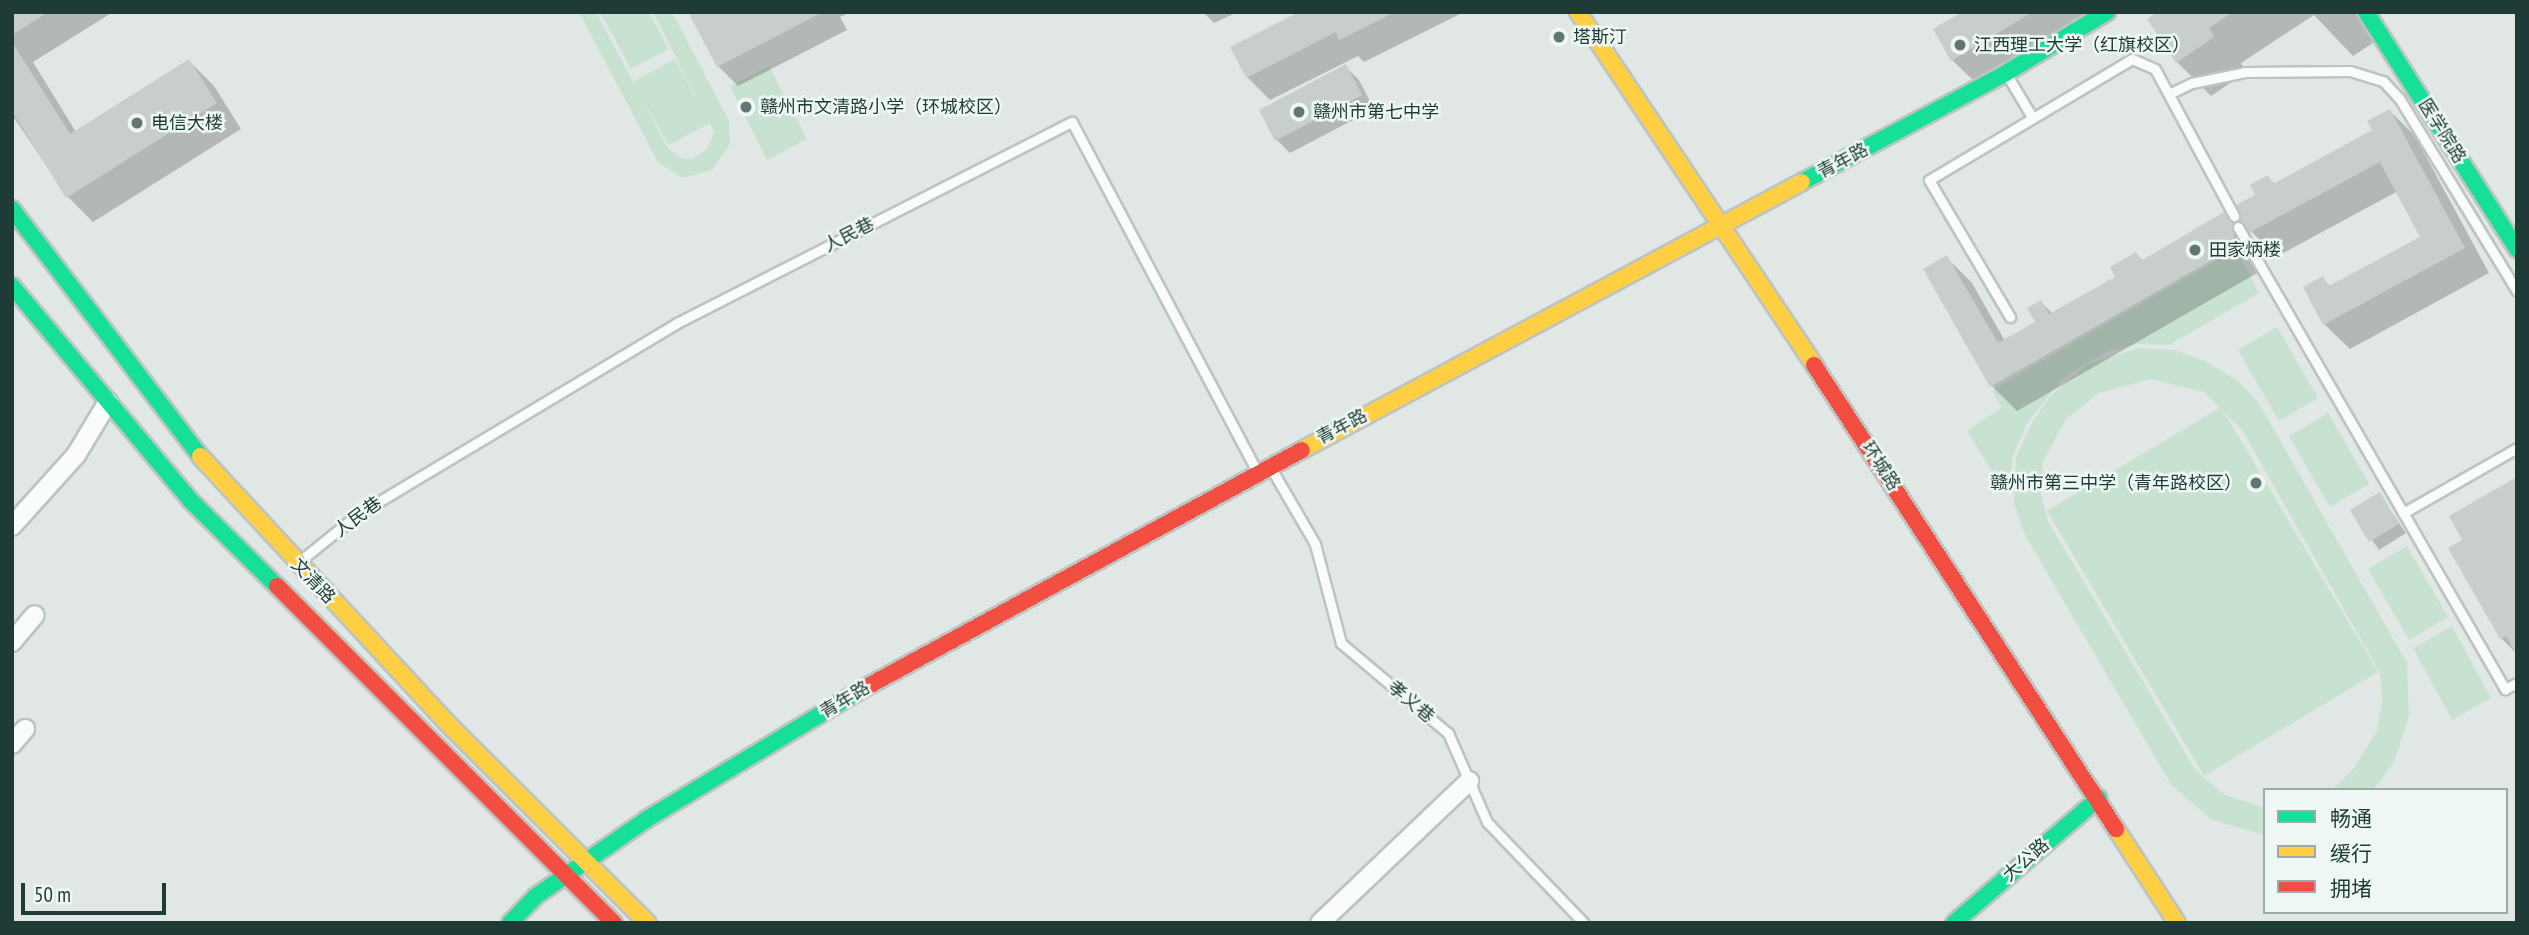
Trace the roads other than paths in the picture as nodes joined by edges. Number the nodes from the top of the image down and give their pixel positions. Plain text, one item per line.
1 (1578, 12) edge
2 (2107, 12) edge
3 (2366, 12) edge
4 (2006, 74) junction
5 (2169, 94) junction
6 (2032, 117) junction
7 (12, 209) edge
8 (2234, 216) dead end
9 (1723, 225) junction
10 (2238, 227) dead end
11 (2517, 249) edge
12 (12, 286) edge
13 (2517, 291) edge
14 (2010, 317) dead end
15 (108, 402) junction
16 (2517, 448) edge
17 (1263, 468) junction
18 (2403, 513) junction
19 (12, 526) edge
20 (296, 565) junction
21 (34, 615) dead end
22 (12, 642) edge
23 (2517, 683) edge
24 (25, 729) dead end
25 (12, 744) edge
26 (1469, 781) junction
27 (2099, 798) junction
28 (588, 859) junction
29 (566, 875) junction
30 (510, 923) edge
31 (614, 923) edge
32 (648, 923) edge
33 (1320, 923) edge
34 (1584, 923) edge
35 (1954, 923) edge
36 (2177, 923) edge

1 - 9 street, 环城路
2 - 4 street, 青年路
3 - 11 street, 医学院路
4 - 6 lane
4 - 9 street, 青年路
5 - 6 lane
5 - 8 lane
5 - 13 lane
6 - 14 lane
7 - 20 street, 文清路
9 - 17 street, 青年路
9 - 27 street, 环城路
10 - 18 lane
12 - 15 street, 文清路
15 - 19 street
15 - 29 street, 文清路
16 - 18 lane
17 - 20 lane, 人民巷
17 - 26 lane, 孝义巷
17 - 28 street, 青年路
18 - 23 lane
20 - 28 street, 文清路
21 - 22 street
24 - 25 street
26 - 33 street
26 - 34 lane, 孝义巷
27 - 35 street, 大公路
27 - 36 street, 环城路
28 - 29 street, 青年路
28 - 32 street, 文清路
29 - 30 street, 青年路
29 - 31 street, 文清路

